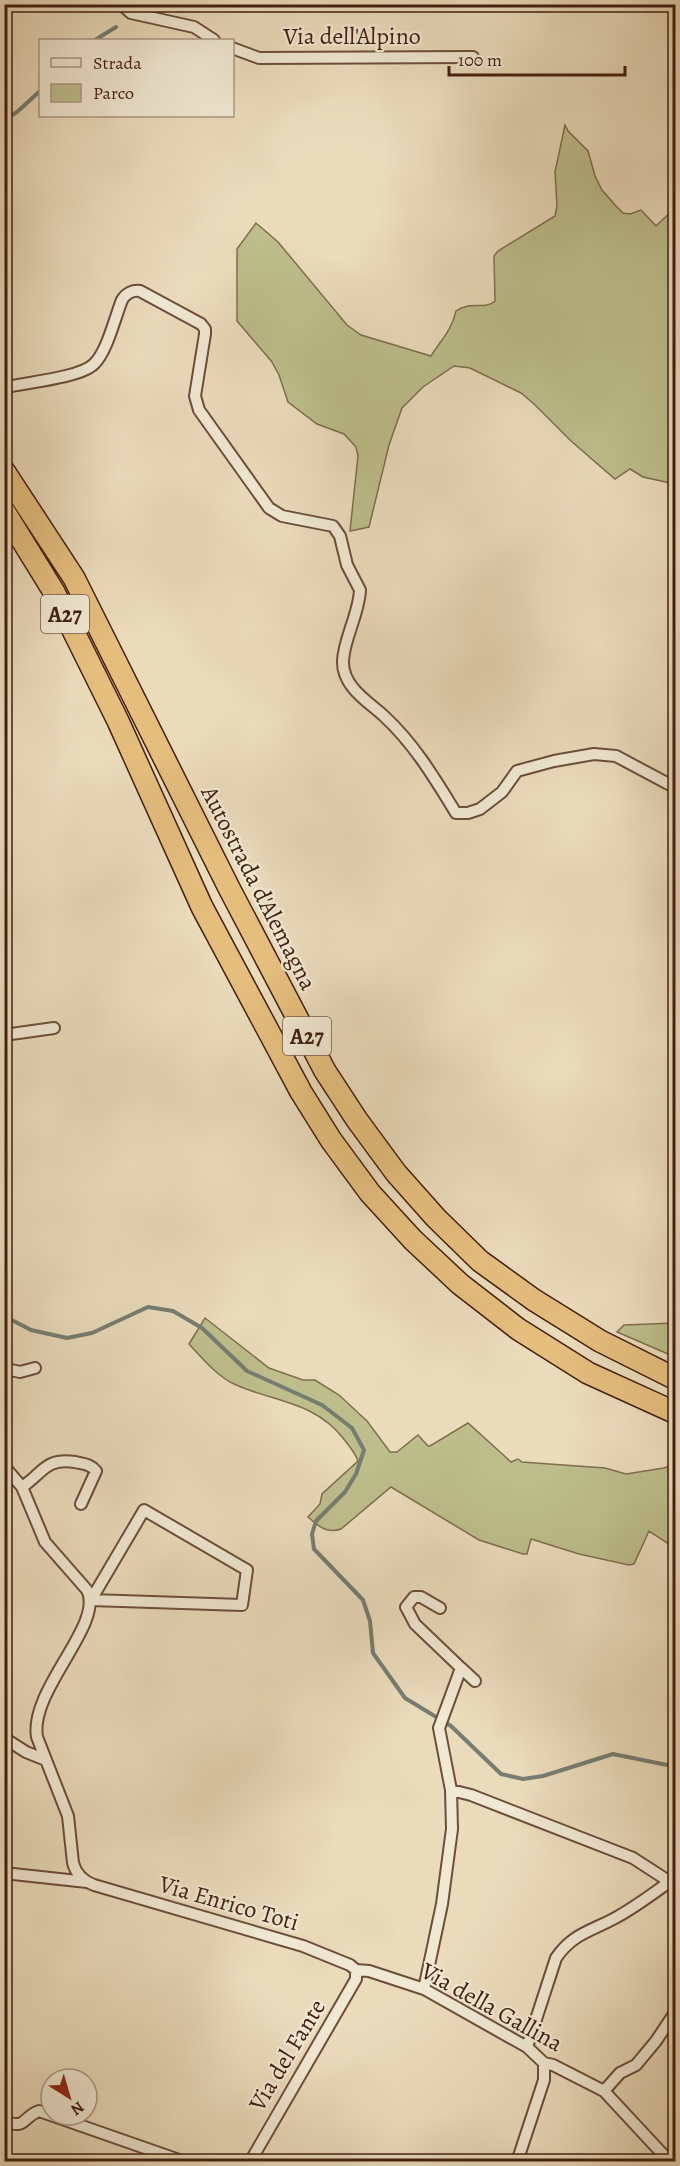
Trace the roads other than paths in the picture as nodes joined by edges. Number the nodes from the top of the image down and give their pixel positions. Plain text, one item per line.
1 (121, 4) edge
2 (212, 39) edge
3 (234, 49) edge
4 (473, 57) dead end
5 (4, 386) edge
6 (4, 471) edge
7 (4, 511) edge
8 (675, 788) edge
9 (54, 1028) dead end
10 (4, 1035) edge
11 (35, 1368) dead end
12 (4, 1371) edge
13 (675, 1379) edge
14 (675, 1413) edge
15 (4, 1466) edge
16 (22, 1487) junction
17 (81, 1504) dead end
18 (90, 1600) junction
19 (440, 1608) dead end
20 (461, 1668) junction
21 (475, 1681) dead end
22 (4, 1738) edge
23 (46, 1760) junction
24 (451, 1790) junction
25 (4, 1873) edge
26 (673, 1880) edge
27 (87, 1882) junction
28 (356, 1971) junction
29 (423, 1989) junction
30 (675, 2011) edge
31 (527, 2047) junction
32 (544, 2063) junction
33 (604, 2091) junction
34 (4, 2121) edge
35 (186, 2162) edge
36 (250, 2162) edge
37 (517, 2162) edge
38 (670, 2162) edge

1 - 2 street
3 - 4 street, Via dell'Alpino
5 - 8 street
6 - 13 highway, Autostrada d'Alemagna / A27
7 - 14 highway, A27
9 - 10 street
11 - 12 street
15 - 16 street
16 - 17 street
16 - 18 street
18 - 18 street
18 - 23 street
19 - 20 street
20 - 21 street
20 - 24 street
22 - 23 street
23 - 27 street
24 - 26 street
24 - 29 street
25 - 27 street, Via Enrico Toti
26 - 31 street
27 - 28 street, Via Enrico Toti
28 - 29 street, Via della Gallina
28 - 36 street, Via del Fante
29 - 31 street, Via della Gallina
30 - 33 street
31 - 32 street, Via della Gallina
32 - 33 street, Via della Gallina
32 - 37 street
33 - 38 street
34 - 35 street

